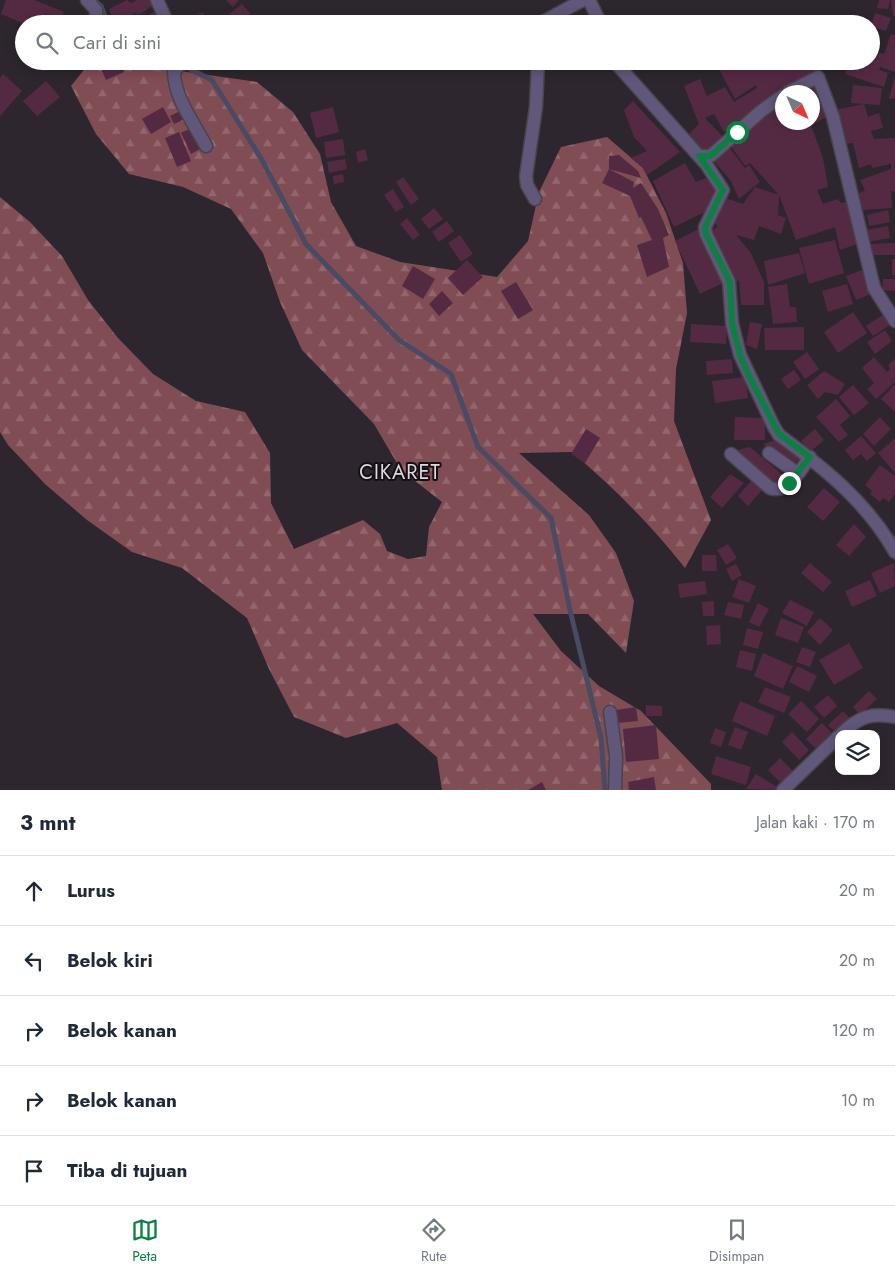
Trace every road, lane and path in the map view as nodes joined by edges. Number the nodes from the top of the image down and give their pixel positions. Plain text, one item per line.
1 (88, 0) edge
2 (157, 0) edge
3 (583, 0) edge
4 (589, 0) edge
5 (96, 15) edge
6 (164, 15) edge
7 (555, 15) edge
8 (596, 15) edge
9 (176, 70) edge
10 (538, 70) edge
11 (622, 70) edge
12 (802, 85) edge
13 (775, 101) edge
14 (206, 146) dead end
15 (699, 156) junction
16 (535, 199) dead end
17 (895, 321) edge
18 (769, 453) dead end
19 (731, 454) dead end
20 (810, 457) junction
21 (797, 473) junction
22 (895, 552) edge
23 (610, 712) dead end
24 (895, 717) edge
25 (845, 730) edge
26 (835, 740) edge
27 (615, 790) edge
28 (782, 790) edge

1 - 5 street
2 - 6 street
3 - 7 street
4 - 8 street
9 - 14 street
10 - 16 street
11 - 15 street
12 - 17 street
13 - 15 street
15 - 20 street
18 - 21 street
19 - 21 street
20 - 21 street
20 - 22 street
23 - 27 street
24 - 25 street
26 - 28 street

